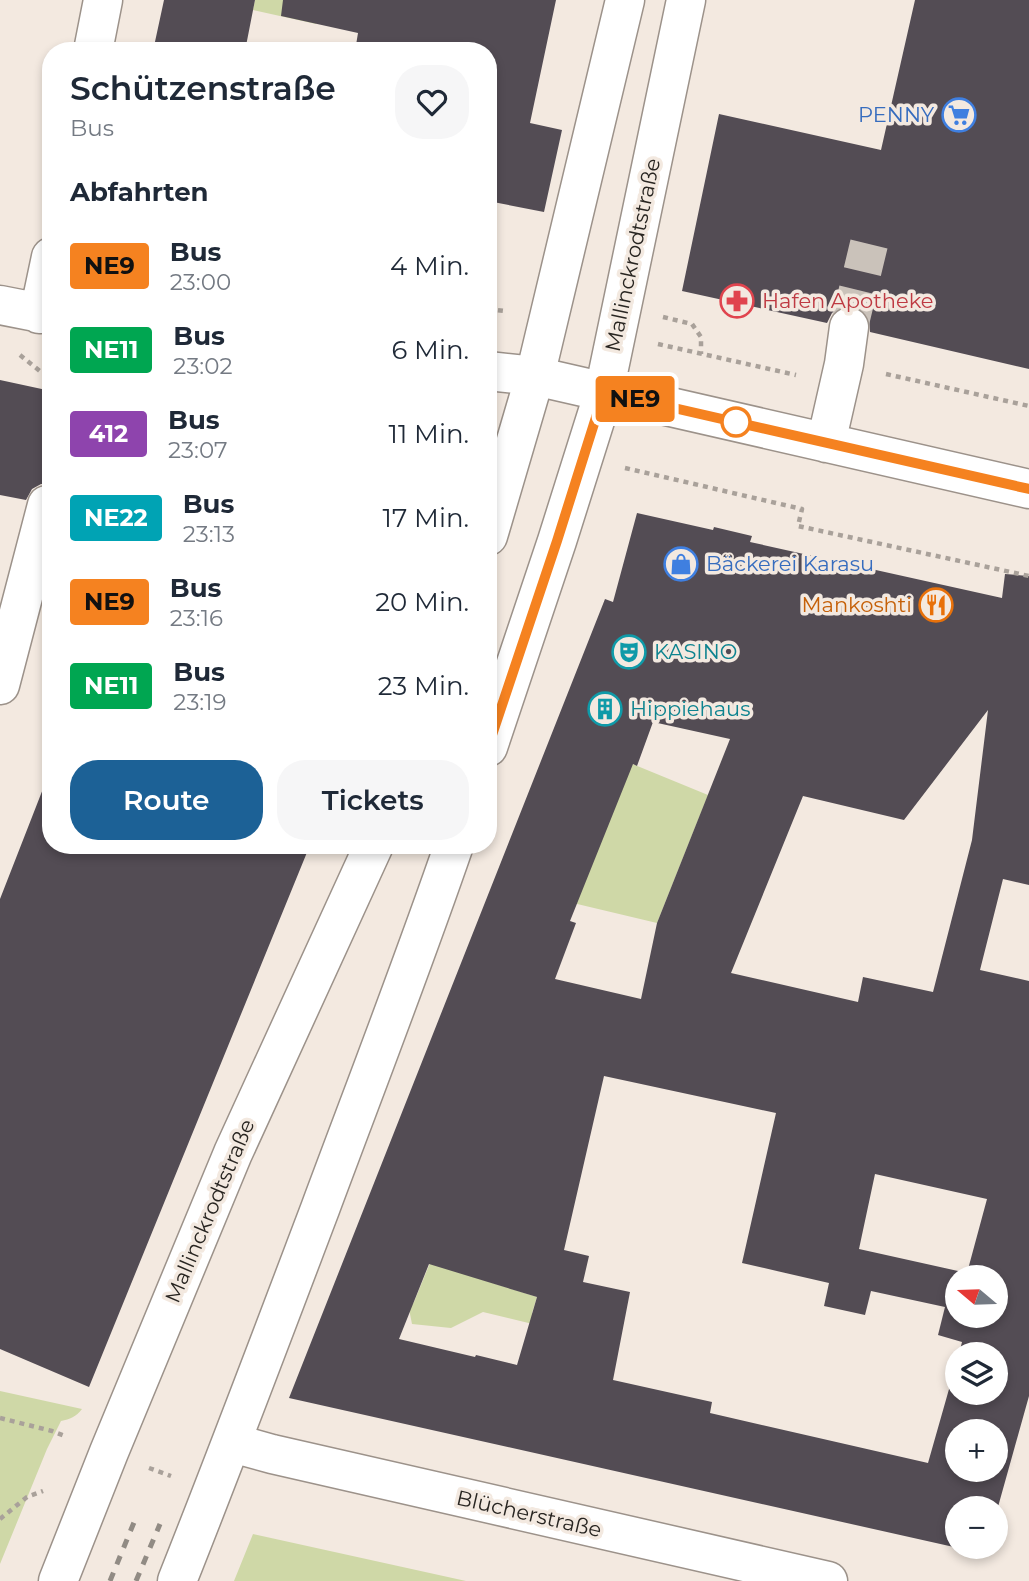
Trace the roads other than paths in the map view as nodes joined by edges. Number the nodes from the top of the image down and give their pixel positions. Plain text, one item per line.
1 (103, 0) edge
2 (625, 0) edge
3 (686, 0) edge
4 (95, 42) edge
5 (0, 305) edge
6 (42, 313) edge
7 (849, 327) tunnel mouth
8 (497, 372) edge
9 (535, 376) junction
10 (604, 392) junction
11 (826, 443) junction
12 (1029, 489) edge
13 (497, 505) edge
14 (42, 524) edge
15 (0, 685) edge
16 (497, 720) edge
17 (370, 854) edge
18 (451, 854) edge
19 (232, 1443) junction
20 (58, 1581) edge
21 (177, 1581) edge
22 (828, 1581) edge

1 - 4 main road
2 - 9 main road
3 - 10 main road, Mallinckrodtstraße
5 - 6 main road
7 - 11 main road
8 - 9 main road
9 - 10 main road
9 - 13 main road
10 - 11 main road
10 - 16 main road, Mallinckrodtstraße
11 - 12 main road
14 - 15 main road
17 - 20 main road, Mallinckrodtstraße
18 - 19 main road
19 - 21 main road
19 - 22 main road, Blücherstraße

